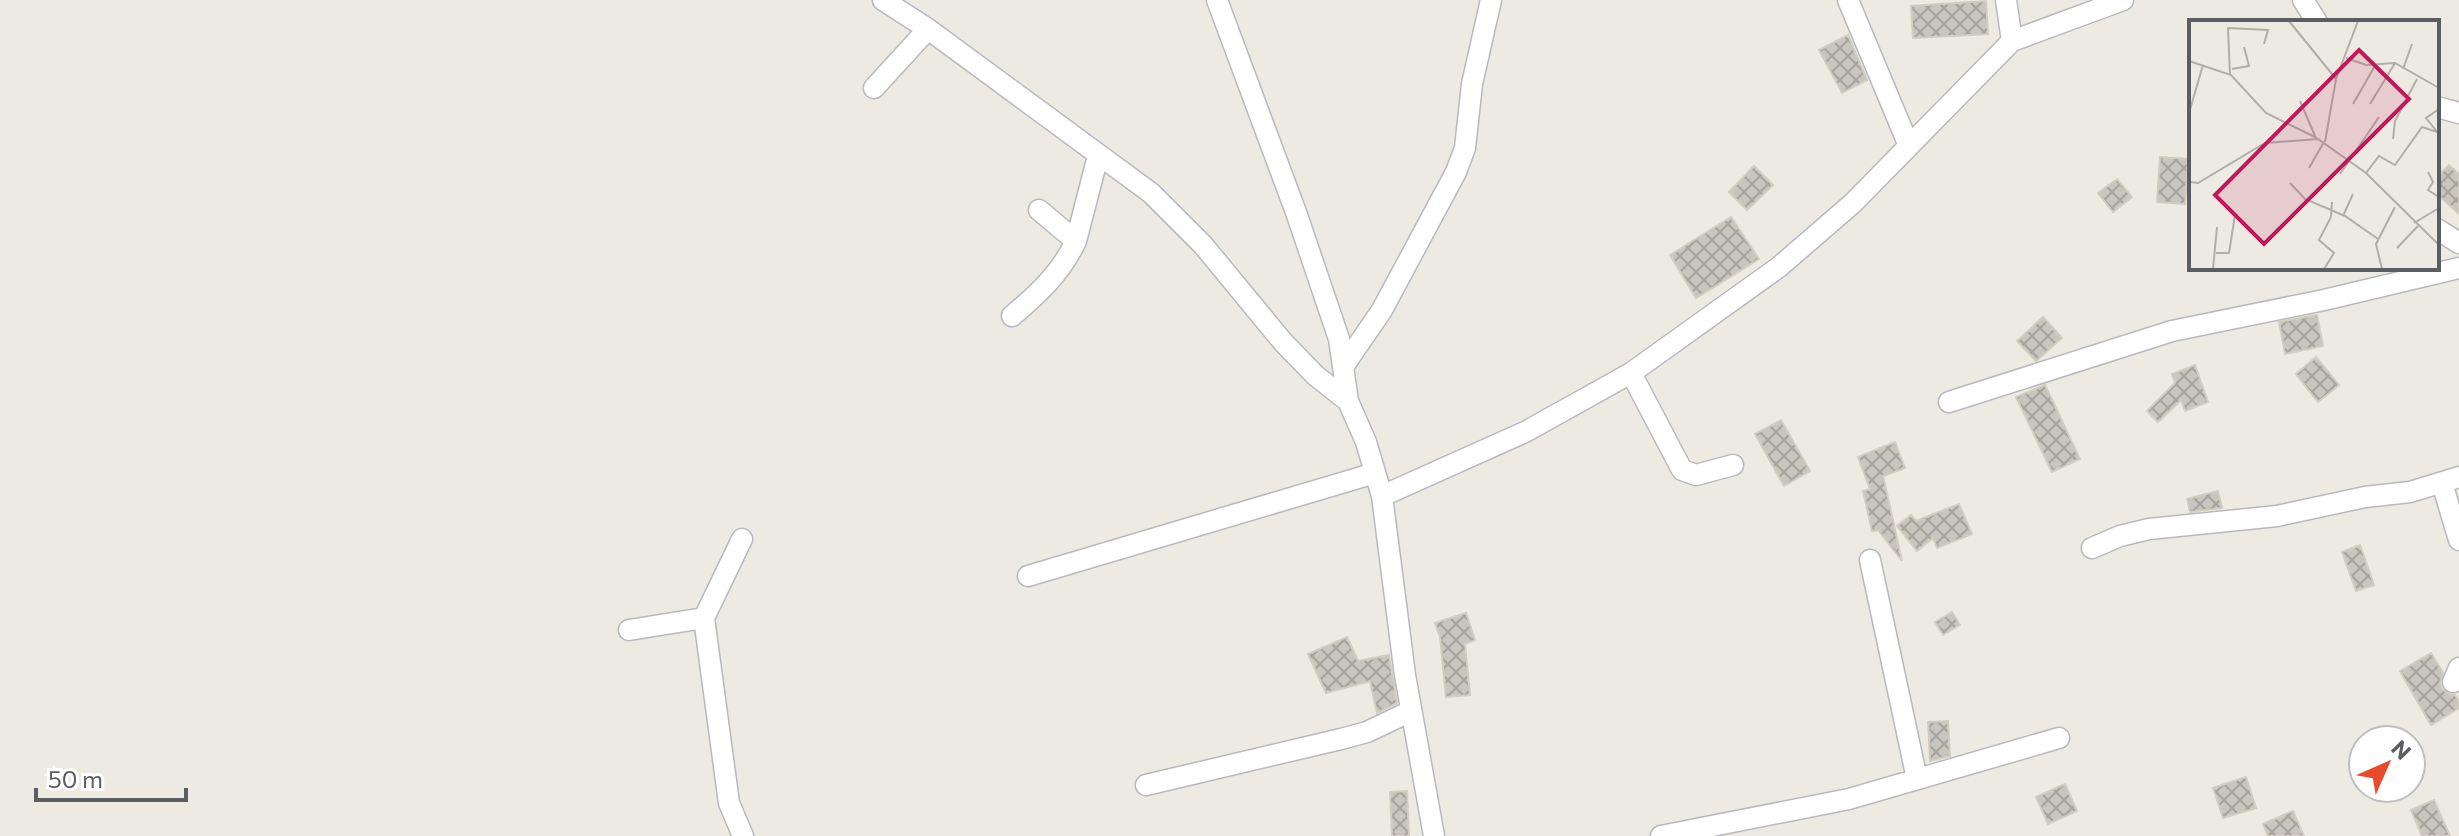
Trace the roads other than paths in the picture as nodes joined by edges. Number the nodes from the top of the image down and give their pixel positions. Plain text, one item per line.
1 (883, 0) edge
2 (1217, 0) edge
3 (1491, 0) edge
4 (1848, 0) edge
5 (2006, 0) edge
6 (2123, 0) edge
7 (2303, 0) edge
8 (2316, 20) edge
9 (928, 29) junction
10 (2012, 41) junction
11 (874, 88) dead end
12 (2439, 108) edge
13 (2459, 113) edge
14 (1909, 146) junction
15 (1098, 156) junction
16 (1039, 210) dead end
17 (2439, 230) edge
18 (1076, 241) junction
19 (2459, 243) edge
20 (2459, 268) edge
21 (1012, 316) dead end
22 (1345, 364) junction
23 (1631, 373) junction
24 (1348, 401) junction
25 (1949, 402) dead end
26 (1733, 465) dead end
27 (1375, 473) junction
28 (2451, 480) edge
29 (1382, 496) junction
30 (742, 539) dead end
31 (2459, 540) edge
32 (2092, 548) dead end
33 (1870, 560) dead end
34 (1028, 576) dead end
35 (704, 618) junction
36 (629, 630) dead end
37 (1411, 711) junction
38 (2059, 738) dead end
39 (1917, 779) junction
40 (1146, 785) dead end
41 (743, 836) edge
42 (1434, 836) edge
43 (1661, 836) edge

1 - 9 street
2 - 22 street
3 - 22 street
4 - 14 street
5 - 10 street
6 - 10 street
7 - 8 street
9 - 11 street
9 - 15 street
10 - 14 street
12 - 13 street
14 - 23 street
15 - 18 street
15 - 24 street
16 - 18 street
17 - 19 street
18 - 21 street
20 - 25 street
22 - 24 street
23 - 26 street
23 - 29 street
24 - 27 street
27 - 29 street
27 - 34 street
28 - 31 street
28 - 32 street
29 - 37 street
30 - 35 street
33 - 39 street
35 - 36 street
35 - 41 street
37 - 40 street
37 - 42 street
38 - 39 street
39 - 43 street

